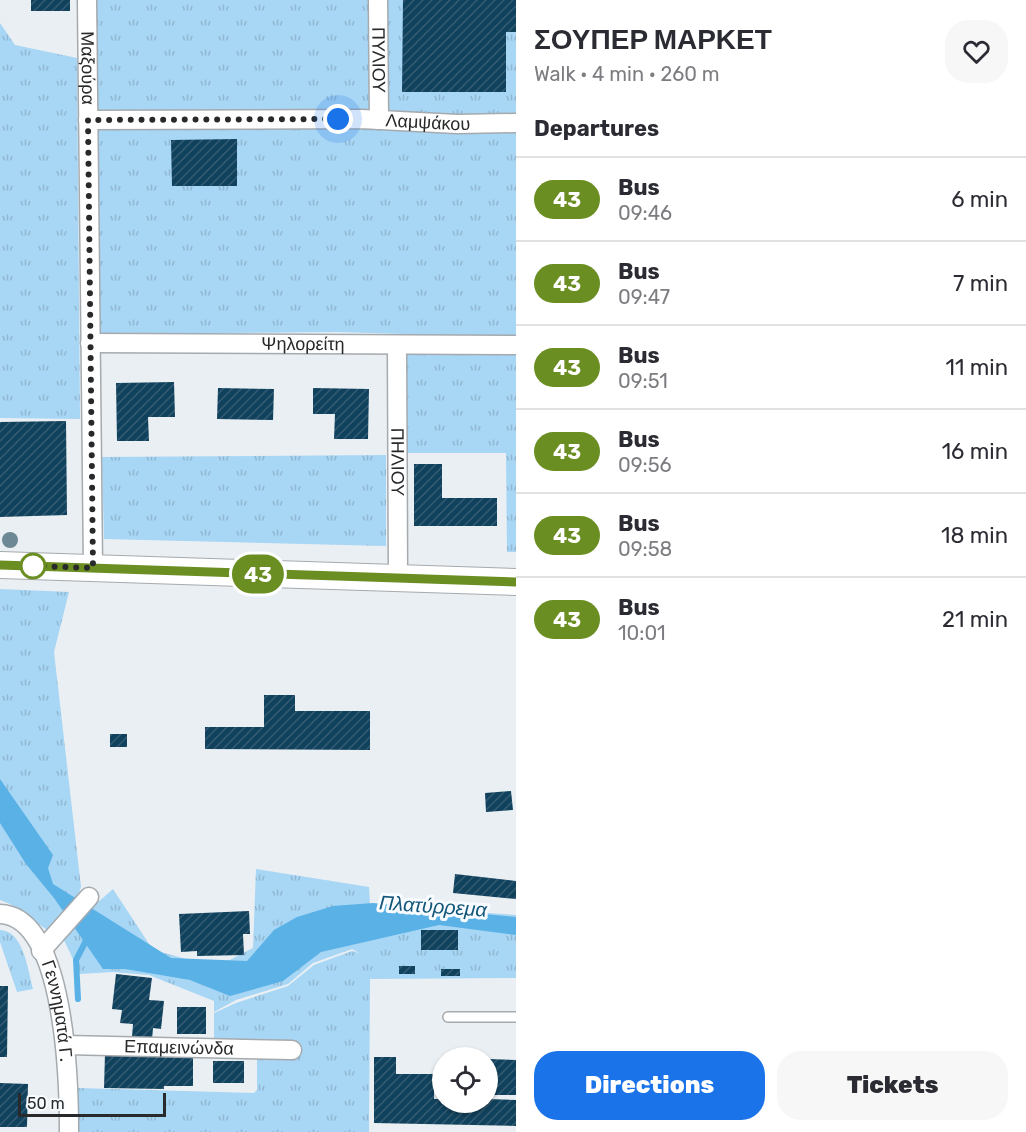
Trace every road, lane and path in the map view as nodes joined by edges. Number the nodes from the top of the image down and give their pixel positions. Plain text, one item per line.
1 (87, 0) edge
2 (378, 0) edge
3 (88, 120) junction
4 (379, 120) junction
5 (516, 123) edge
6 (90, 343) junction
7 (397, 345) junction
8 (516, 345) edge
9 (0, 565) edge
10 (93, 568) junction
11 (398, 578) junction
12 (516, 582) edge
13 (89, 897) dead end
14 (0, 914) edge
15 (41, 951) junction
16 (448, 1017) dead end
17 (516, 1017) edge
18 (65, 1045) junction
19 (292, 1050) dead end
20 (69, 1132) edge

1 - 3 street, Μαξούρα
2 - 4 street, ΠΥΛΙΟΥ
3 - 4 street, Λαμψάκου
3 - 6 street, Μαξούρα
4 - 5 street, Λαμψάκου
6 - 7 street, Ψηλορείτη
6 - 10 street, Μαξούρα
7 - 8 street, Ψηλορείτη
7 - 11 street, ΠΗΛΙΟΥ
9 - 10 main road
10 - 11 main road
11 - 12 main road
13 - 15 street
14 - 15 street, Γεννηματά Γ.
15 - 18 street, Γεννηματά Γ.
16 - 17 lane
18 - 19 street, Επαμεινώνδα
18 - 20 street, Γεννηματά Γ.

